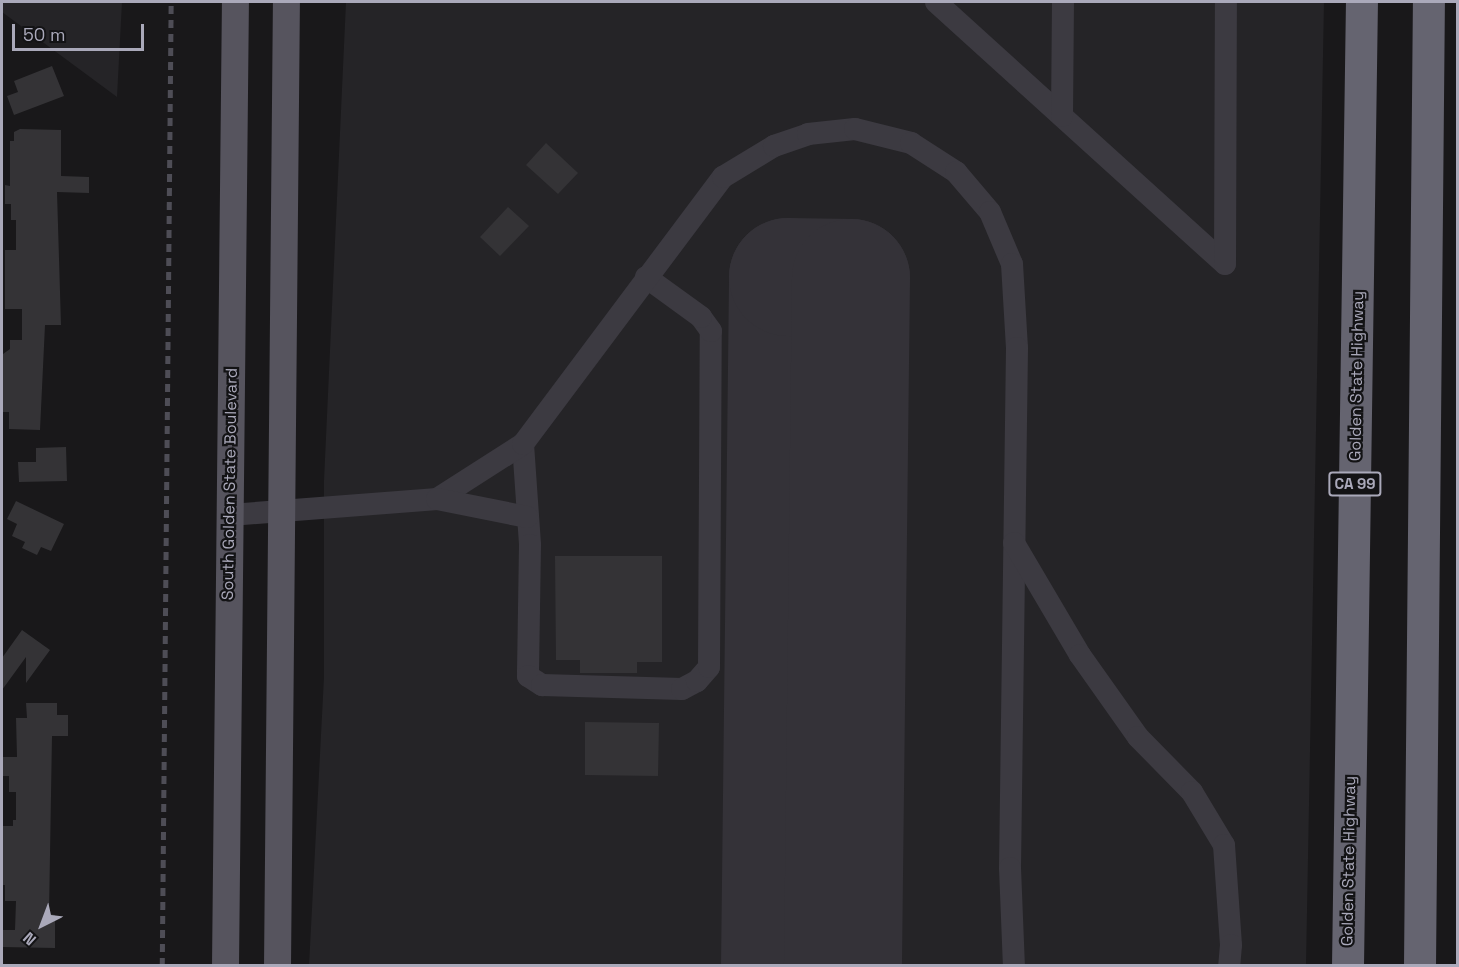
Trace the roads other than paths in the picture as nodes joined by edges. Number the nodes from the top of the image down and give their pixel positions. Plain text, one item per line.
1 (235, 2) edge
2 (286, 2) edge
3 (936, 2) edge
4 (1063, 2) edge
5 (1226, 2) edge
6 (1362, 2) edge
7 (1429, 2) edge
8 (1062, 116) junction
9 (646, 277) junction
10 (523, 444) junction
11 (437, 499) junction
12 (230, 514) junction
13 (281, 514) junction
14 (527, 517) junction
15 (1014, 542) junction
16 (225, 966) edge
17 (277, 966) edge
18 (1014, 966) edge
19 (1229, 966) edge
20 (1348, 966) edge
21 (1420, 966) edge

1 - 12 main road, South Golden State Boulevard
2 - 13 main road
3 - 8 lane
4 - 8 lane
5 - 8 lane
6 - 20 highway, Golden State Highway / CA 99
7 - 21 highway
9 - 10 lane
9 - 14 lane
9 - 15 lane
10 - 11 lane
10 - 14 lane
11 - 13 lane
11 - 14 lane
12 - 13 lane
12 - 16 main road, South Golden State Boulevard
13 - 17 main road
15 - 18 lane
15 - 19 lane

